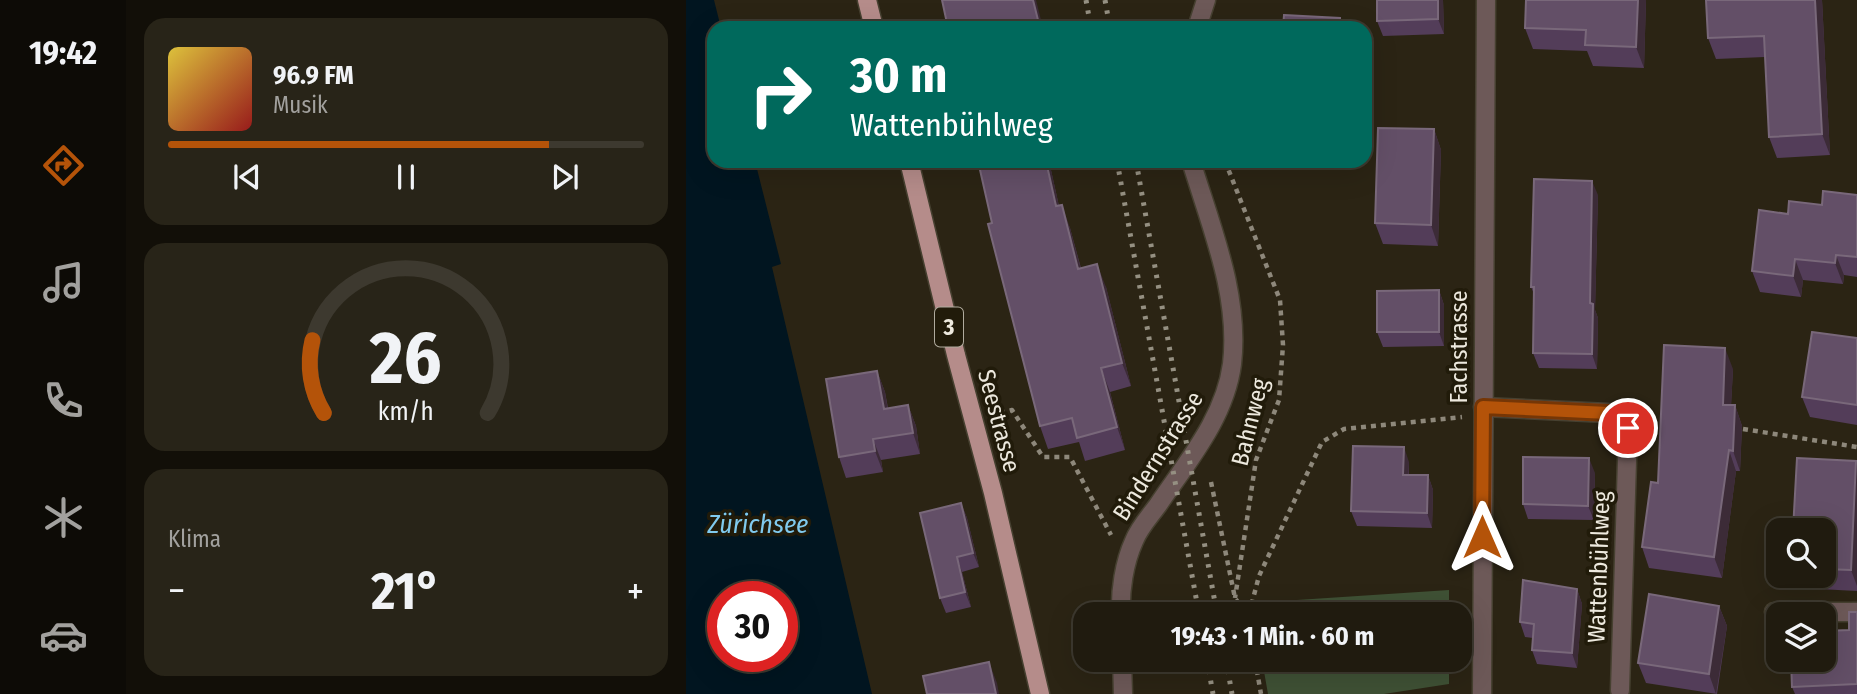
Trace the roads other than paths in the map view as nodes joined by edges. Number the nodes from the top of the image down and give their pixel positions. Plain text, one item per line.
1 (867, 0) edge
2 (1206, 0) edge
3 (1486, 0) edge
4 (872, 21) edge
5 (1199, 21) edge
6 (911, 168) edge
7 (1193, 168) edge
8 (1476, 412) junction
9 (1122, 602) edge
10 (1836, 612) edge
11 (1857, 612) edge
12 (1122, 672) edge
13 (1620, 690) dead end
14 (1040, 694) edge
15 (1123, 694) edge
16 (1482, 694) edge

1 - 4 main road
2 - 5 street
3 - 8 street, Fachstrasse
6 - 14 main road, Seestrasse / 3
7 - 9 street, Bindernstrasse
8 - 13 street, Wattenbühlweg
8 - 16 street, Fachstrasse
10 - 11 street
12 - 15 street

